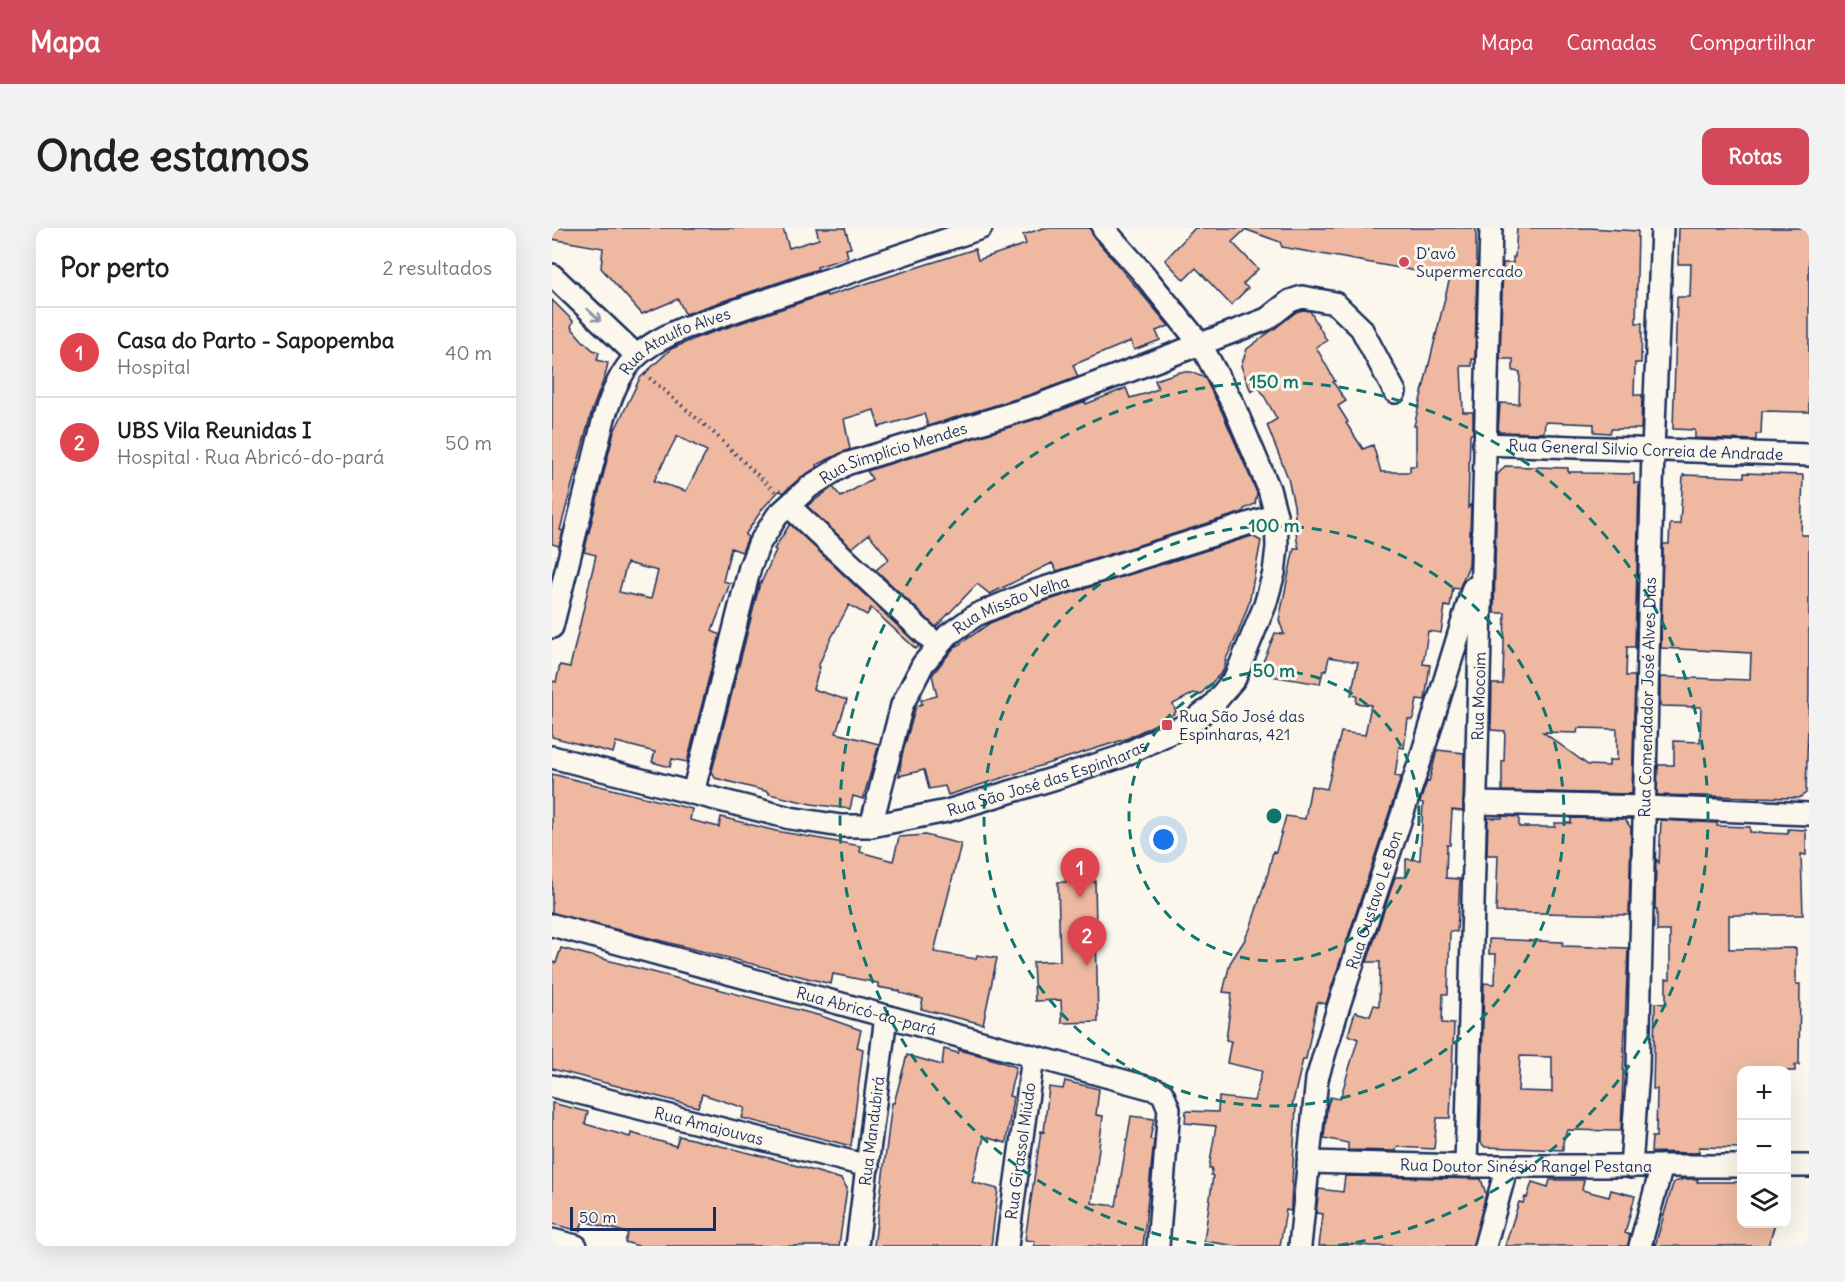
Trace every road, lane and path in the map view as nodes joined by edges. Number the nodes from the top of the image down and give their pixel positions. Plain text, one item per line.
1 (981, 228) edge
2 (1103, 228) edge
3 (1491, 228) edge
4 (1662, 228) edge
5 (552, 275) edge
6 (1201, 345) junction
7 (633, 358) junction
8 (1395, 392) dead end
9 (1484, 444) junction
10 (1653, 450) junction
11 (1809, 455) edge
12 (789, 506) junction
13 (1276, 515) junction
14 (1481, 561) junction
15 (552, 627) edge
16 (938, 646) junction
17 (552, 758) edge
18 (693, 793) junction
19 (1475, 803) junction
20 (1645, 807) junction
21 (1809, 814) edge
22 (871, 826) junction
23 (552, 925) edge
24 (886, 1016) junction
25 (1033, 1057) junction
26 (552, 1086) edge
27 (1308, 1162) junction
28 (868, 1166) junction
29 (1466, 1166) junction
30 (1507, 1166) junction
31 (1662, 1166) junction
32 (1737, 1166) edge
33 (1791, 1166) edge
34 (1809, 1166) edge
35 (1630, 1167) junction
36 (552, 1240) edge
37 (576, 1246) edge
38 (857, 1246) edge
39 (1007, 1246) edge
40 (1158, 1246) edge
41 (1300, 1246) edge
42 (1485, 1246) edge
43 (1640, 1246) edge

1 - 7 street, Rua Ataulfo Alves
2 - 6 street, Rua São José das Espinharas
3 - 9 street, Rua Mocoim
4 - 10 street, Rua Comendador José Alves Dias
5 -> 7 street
6 - 8 street, Rua Simplício Mendes
6 - 12 street, Rua Simplício Mendes
6 - 13 street, Rua São José das Espinharas
7 - 12 path
7 - 15 street, Rua Ataulfo Alves
9 - 10 street, Rua General Silvio Correia de Andrade
9 - 14 street, Rua Mocoim
10 - 11 street, Rua General Silvio Correia de Andrade
10 - 20 street, Rua Comendador José Alves Dias
12 - 16 street
12 - 18 street, Rua Simplício Mendes
13 - 16 street, Rua Missão Velha
13 - 22 street, Rua São José das Espinharas
14 - 19 street, Rua Mocoim
14 - 27 street, Rua Gustavo Le Bon
16 - 22 street, Rua Missão Velha
17 - 18 street, Rua São José das Espinharas
18 - 22 street, Rua São José das Espinharas
19 - 20 street
19 - 29 street, Rua Mocoim
20 - 21 street
20 - 35 street, Rua Comendador José Alves Dias
23 - 24 street, Rua Abricó-do-pará
24 - 25 street, Rua Abricó-do-pará
24 - 28 street, Rua Mandubirá
25 - 39 street, Rua Girassol Miúdo
25 - 40 street, Rua Abricó-do-pará
26 - 28 street, Rua Amajouvas
27 - 29 street, Rua Doutor Sinésio Rangel Pestana
27 - 41 street, Rua Gustavo Le Bon
28 - 38 street, Rua Mandubirá
29 - 30 street, Rua Doutor Sinésio Rangel Pestana
30 - 35 street, Rua Doutor Sinésio Rangel Pestana
30 - 42 street
31 - 32 street, Rua Doutor Sinésio Rangel Pestana
31 - 35 street, Rua Doutor Sinésio Rangel Pestana
31 - 43 street
33 - 34 street
36 - 37 street

